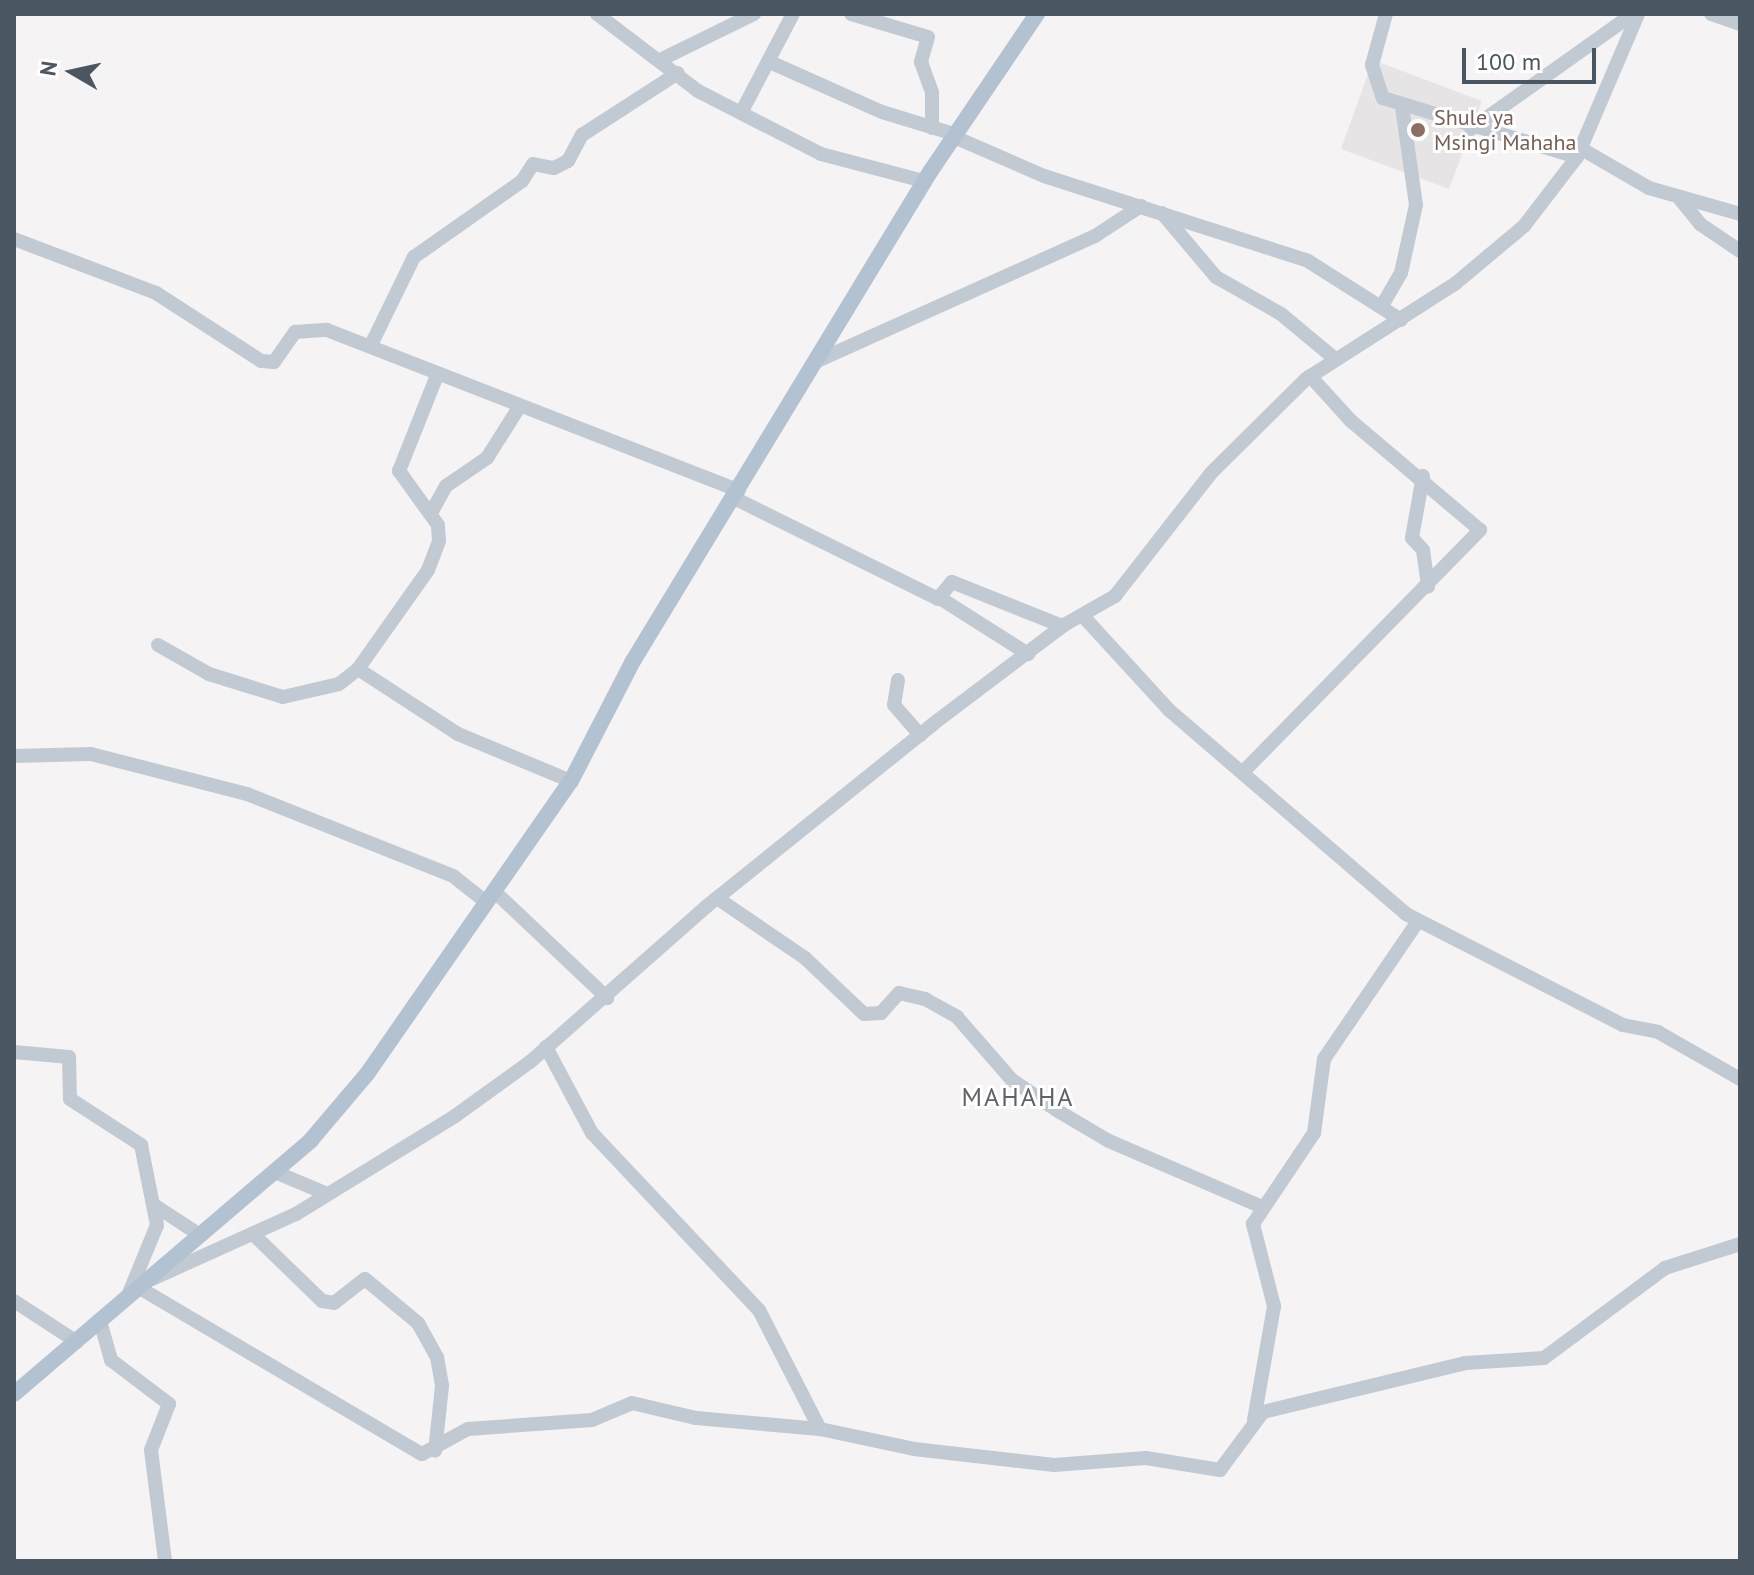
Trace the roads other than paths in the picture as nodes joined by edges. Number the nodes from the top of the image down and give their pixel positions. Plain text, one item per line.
1 (597, 14) edge
2 (754, 14) edge
3 (793, 14) edge
4 (851, 14) edge
5 (1037, 14) edge
6 (1386, 14) edge
7 (1635, 14) edge
8 (1711, 14) edge
9 (1740, 24) edge
10 (660, 60) junction
11 (772, 63) junction
12 (678, 73) junction
13 (1402, 107) junction
14 (742, 111) junction
15 (932, 128) junction
16 (1471, 129) junction
17 (953, 135) junction
18 (1579, 152) junction
19 (924, 181) junction
20 (1680, 199) junction
21 (1141, 206) junction
22 (1161, 213) junction
23 (1740, 214) edge
24 (14, 239) edge
25 (1740, 251) edge
26 (1383, 304) junction
27 (1401, 320) junction
28 (371, 345) junction
29 (1334, 358) junction
30 (817, 361) junction
31 (438, 373) junction
32 (1310, 376) junction
33 (518, 409) junction
34 (1423, 476) junction
35 (736, 494) junction
36 (431, 513) junction
37 (1428, 587) junction
38 (943, 600) junction
39 (1082, 615) junction
40 (1062, 626) junction
41 (158, 645) dead end
42 (1028, 654) junction
43 (358, 669) junction
44 (898, 680) dead end
45 (920, 735) junction
46 (14, 756) edge
47 (1243, 772) junction
48 (571, 781) junction
49 (490, 897) junction
50 (717, 898) junction
51 (1418, 921) junction
52 (607, 998) junction
53 (546, 1047) junction
54 (14, 1052) edge
55 (1740, 1079) edge
56 (275, 1172) junction
57 (325, 1193) junction
58 (154, 1205) junction
59 (1260, 1206) junction
60 (200, 1235) junction
61 (254, 1235) junction
62 (1740, 1244) edge
63 (136, 1289) junction
64 (14, 1301) edge
65 (100, 1321) junction
66 (77, 1342) junction
67 (14, 1394) edge
68 (1254, 1420) junction
69 (820, 1429) junction
70 (435, 1451) junction
71 (165, 1561) edge

1 - 10 street
2 - 10 street
3 - 11 street
4 - 15 street
5 - 17 main road
6 - 13 street
7 - 16 street
7 - 18 street
8 - 9 street
10 - 12 street
11 - 14 street
11 - 15 street
12 - 14 street
12 - 28 street
13 - 16 street
13 - 26 street
14 - 19 street
15 - 17 street
16 - 18 street
17 - 19 main road
17 - 21 street
18 - 20 street
18 - 27 street
19 - 30 main road
20 - 23 street
20 - 25 street
21 - 22 street
21 - 30 street
22 - 26 street
22 - 29 street
24 - 28 street
26 - 27 street
27 - 29 street
28 - 31 street
29 - 32 street
30 - 35 main road
31 - 33 street
31 - 36 street
32 - 34 street
32 - 39 street
33 - 35 street
33 - 36 street
34 - 37 street
34 - 37 street
35 - 38 street
35 - 48 main road
36 - 43 street
37 - 47 street
38 - 40 street
38 - 42 street
39 - 40 street
39 - 47 street
40 - 42 street
41 - 43 street
42 - 45 street
43 - 48 street
44 - 45 street
45 - 50 street
46 - 49 street
47 - 51 street
48 - 49 main road
49 - 52 street
49 - 56 main road
50 - 52 street
50 - 59 street
51 - 55 street
51 - 59 street
52 - 53 street
53 - 57 street
53 - 69 street
54 - 58 street
56 - 57 street
56 - 60 main road
57 - 61 street
58 - 60 street
58 - 63 street
59 - 68 street
60 - 63 main road
61 - 63 street
61 - 70 street
62 - 68 street
63 - 65 main road
63 - 70 street
64 - 66 street
65 - 66 main road
65 - 71 street
66 - 67 main road
68 - 69 street
69 - 70 street

